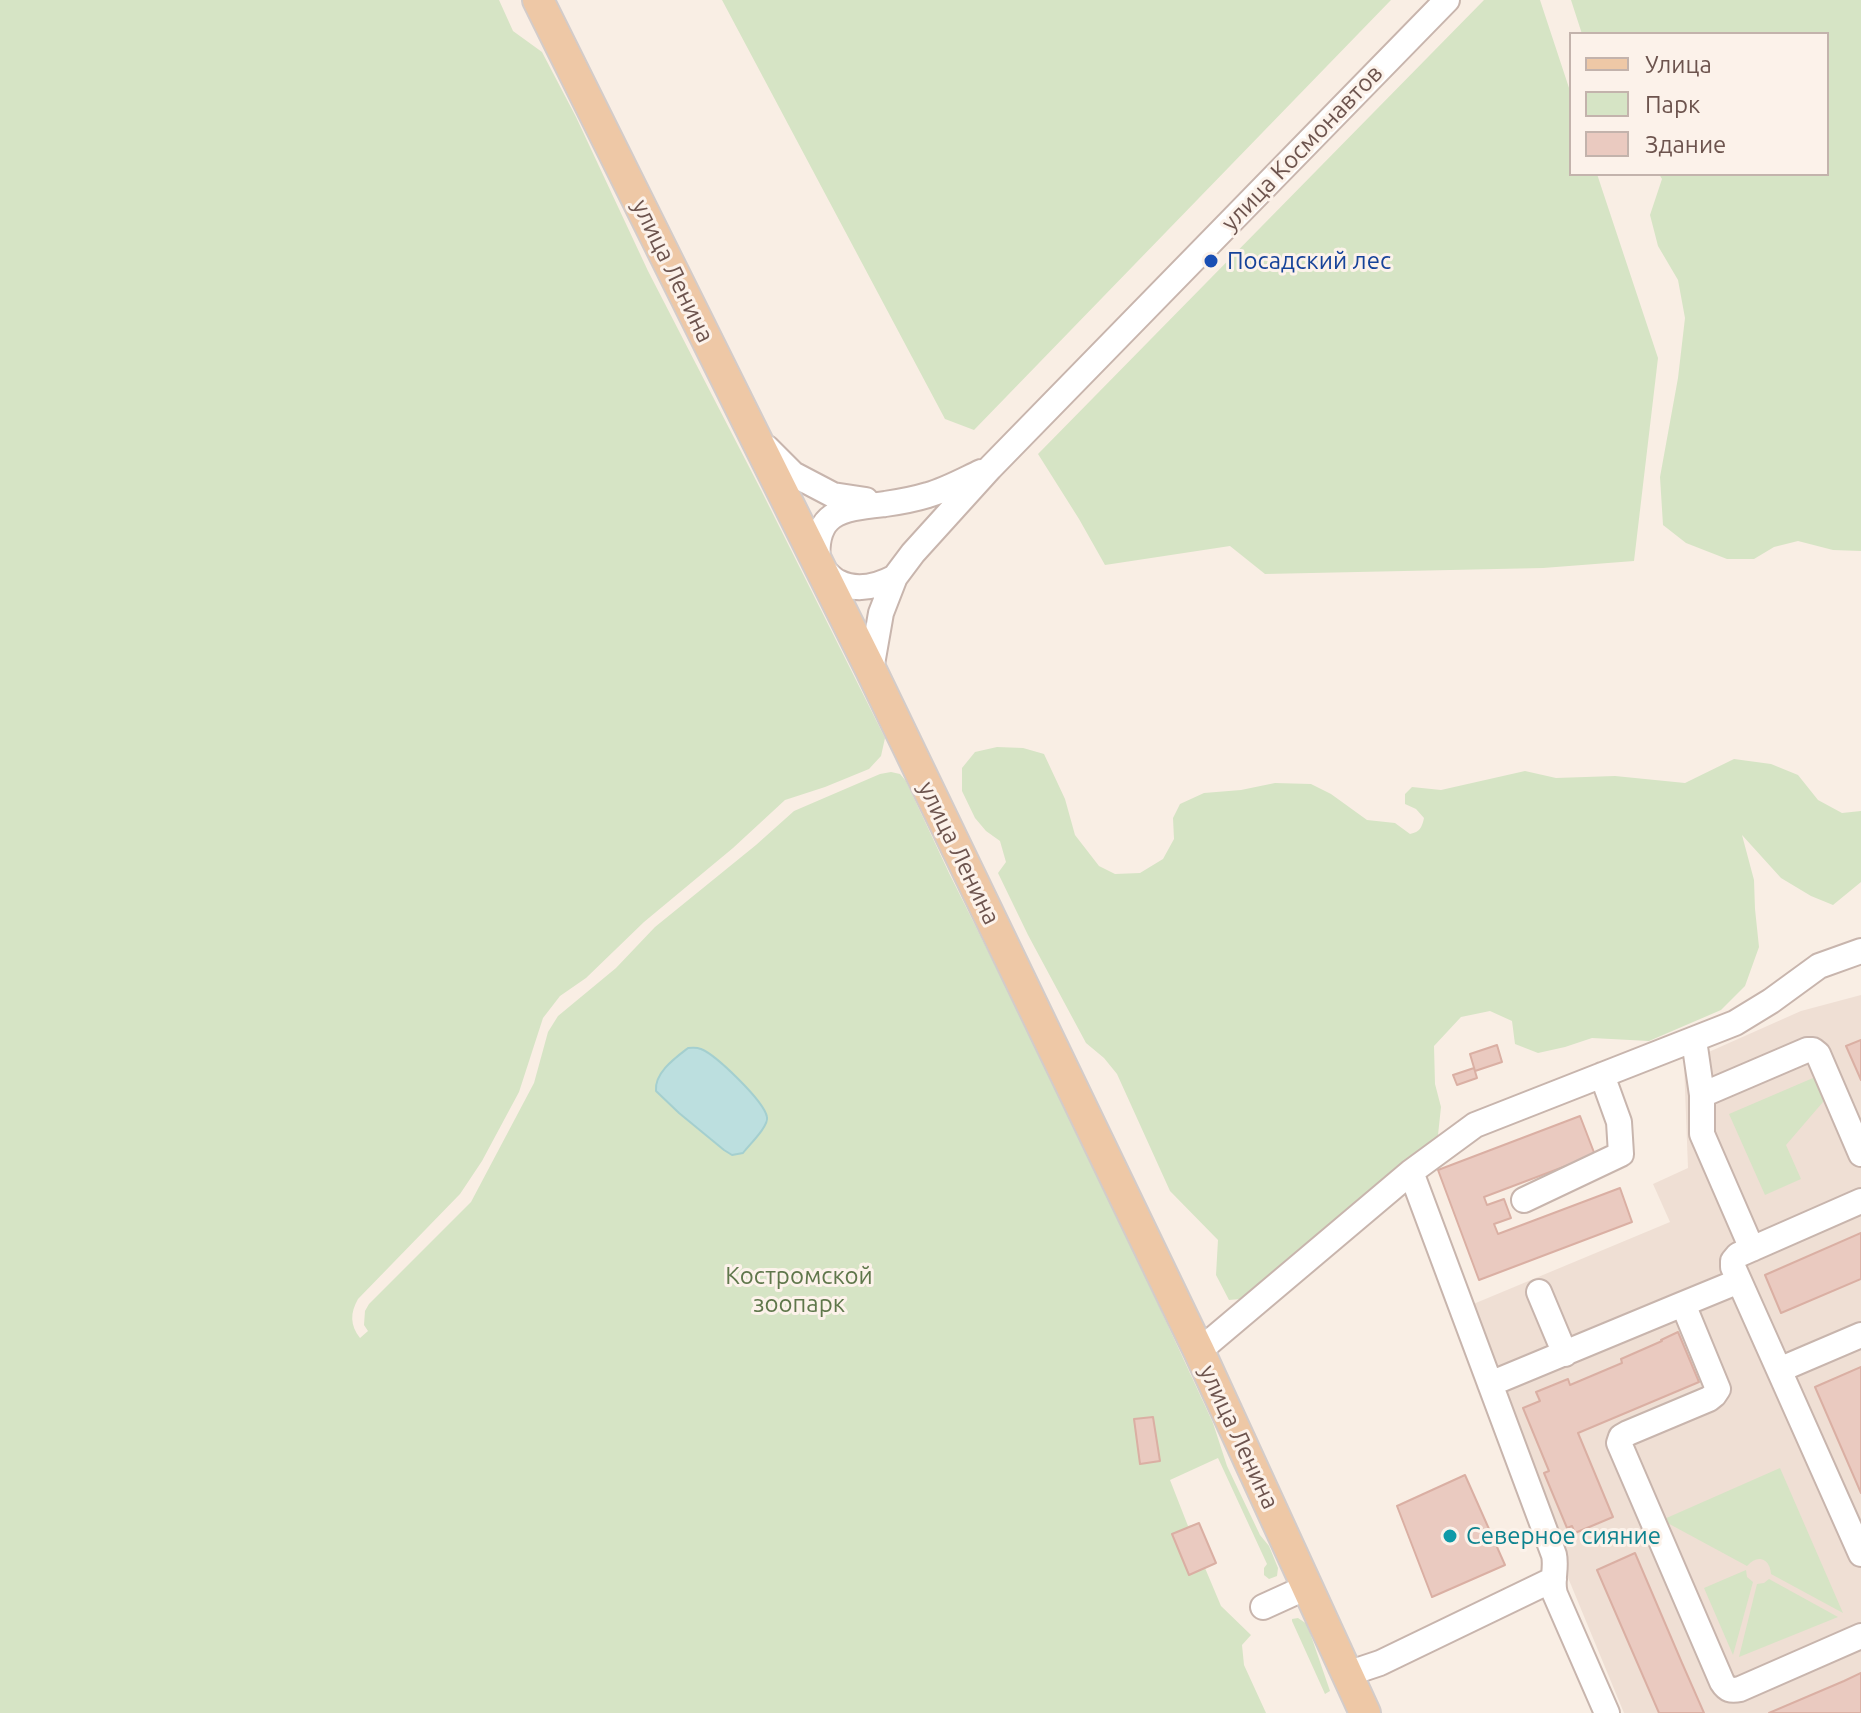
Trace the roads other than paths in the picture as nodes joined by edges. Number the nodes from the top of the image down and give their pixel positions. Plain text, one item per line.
1 (538, 0) edge
2 (1447, 0) edge
3 (754, 436) junction
4 (990, 468) junction
5 (888, 504) junction
6 (818, 564) junction
7 (895, 577) junction
8 (871, 670) junction
9 (1861, 951) edge
10 (1694, 1040) junction
11 (1602, 1075) junction
12 (1702, 1095) junction
13 (1861, 1154) edge
14 (1411, 1172) junction
15 (1524, 1200) dead end
16 (1861, 1201) edge
17 (1752, 1249) junction
18 (1739, 1281) junction
19 (1539, 1292) dead end
20 (1683, 1304) junction
21 (1861, 1335) edge
22 (1199, 1351) junction
23 (1565, 1354) junction
24 (1779, 1370) junction
25 (1490, 1384) junction
26 (1861, 1554) edge
27 (1554, 1579) junction
28 (1307, 1587) junction
29 (1263, 1607) dead end
30 (1861, 1636) edge
31 (1347, 1674) junction
32 (1365, 1713) edge
33 (1607, 1713) edge

1 - 3 main road, улица Ленина
2 - 4 street, улица Космонавтов
3 - 5 street
3 - 6 main road, улица Ленина
4 - 5 street
4 - 7 street, улица Космонавтов
5 - 6 street
6 - 7 street
6 - 8 main road, улица Ленина
7 - 8 street, улица Космонавтов
8 - 22 main road, улица Ленина
9 - 10 street
10 - 11 street
10 - 12 street
11 - 14 street
11 - 15 street
12 - 13 street
12 - 17 street
14 - 22 street
14 - 25 street
16 - 17 street
17 - 18 street
18 - 20 street
18 - 24 street
19 - 23 street
20 - 23 street
20 - 30 street
21 - 24 street
22 - 28 main road, улица Ленина
23 - 25 street
24 - 26 street
25 - 27 street
27 - 31 street
27 - 33 street
28 - 29 street
28 - 31 main road, улица Ленина
31 - 32 main road, улица Ленина

